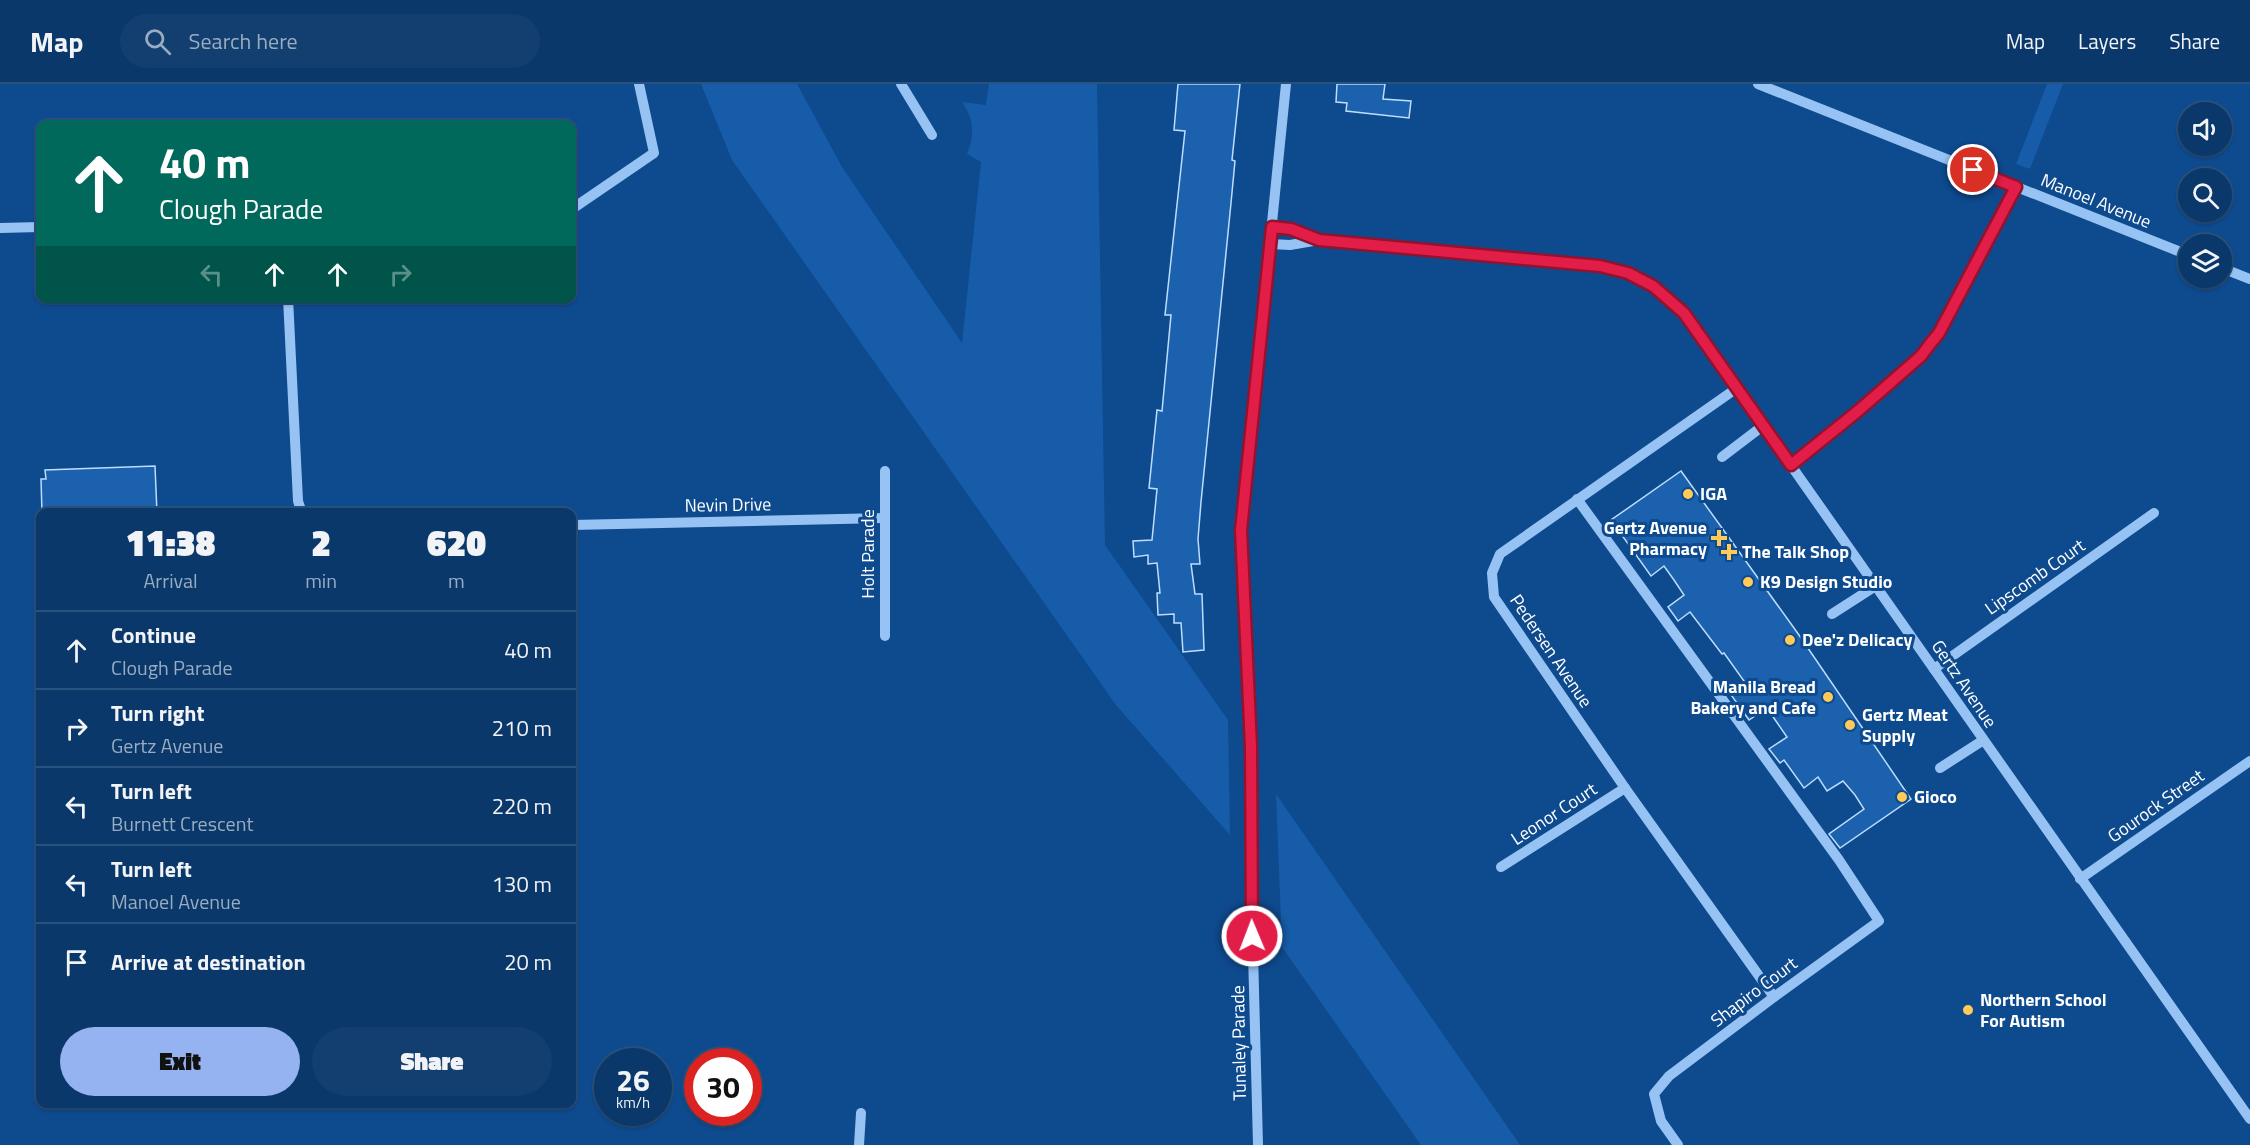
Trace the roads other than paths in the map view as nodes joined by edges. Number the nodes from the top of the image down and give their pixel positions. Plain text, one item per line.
1 (639, 84) edge
2 (901, 84) edge
3 (1286, 84) edge
4 (1758, 84) edge
5 (932, 135) dead end
6 (2016, 187) junction
7 (576, 206) edge
8 (36, 227) edge
9 (1272, 227) junction
10 (0, 228) edge
11 (1319, 240) junction
12 (1270, 244) junction
13 (2178, 251) edge
14 (2232, 272) edge
15 (2250, 279) edge
16 (288, 303) edge
17 (1737, 388) junction
18 (1764, 425) junction
19 (1722, 457) dead end
20 (1791, 465) junction
21 (885, 471) dead end
22 (1577, 499) junction
23 (300, 508) edge
24 (2154, 513) dead end
25 (885, 518) junction
26 (576, 525) edge
27 (1874, 587) junction
28 (1832, 614) dead end
29 (885, 636) dead end
30 (1934, 669) junction
31 (1983, 741) junction
32 (2250, 761) edge
33 (1940, 768) dead end
34 (1625, 788) junction
35 (1500, 867) dead end
36 (2080, 879) junction
37 (1774, 997) junction
38 (861, 1113) dead end
39 (2250, 1119) edge
40 (858, 1145) edge
41 (1258, 1145) edge
42 (1678, 1145) edge

1 - 7 street
2 - 5 street
3 - 9 street, Tunaley Parade
4 - 6 street, Manoel Avenue
6 - 13 street, Manoel Avenue
6 - 20 street
8 - 10 street
9 - 11 street, Gertz Avenue
9 - 12 street, Tunaley Parade
11 - 12 street, Gertz Avenue
11 - 17 street, Gertz Avenue
12 - 41 street, Tunaley Parade
14 - 15 street
16 - 23 street
17 - 18 street, Gertz Avenue
17 - 22 street, Pedersen Avenue
18 - 19 street
18 - 20 street, Gertz Avenue
20 - 27 street, Gertz Avenue
21 - 25 street, Holt Parade
22 - 34 street, Pedersen Avenue
22 - 37 street, Shapiro Court
24 - 30 street, Lipscomb Court
25 - 26 street, Nevin Drive
25 - 29 street, Holt Parade
27 - 28 street
27 - 30 street, Gertz Avenue
30 - 31 street, Gertz Avenue
31 - 33 street
31 - 36 street, Gertz Avenue
32 - 36 street, Gourock Street
34 - 35 street, Leonor Court
34 - 37 street, Pedersen Avenue
36 - 39 street, Gertz Avenue
37 - 42 street, Shapiro Court
38 - 40 street

